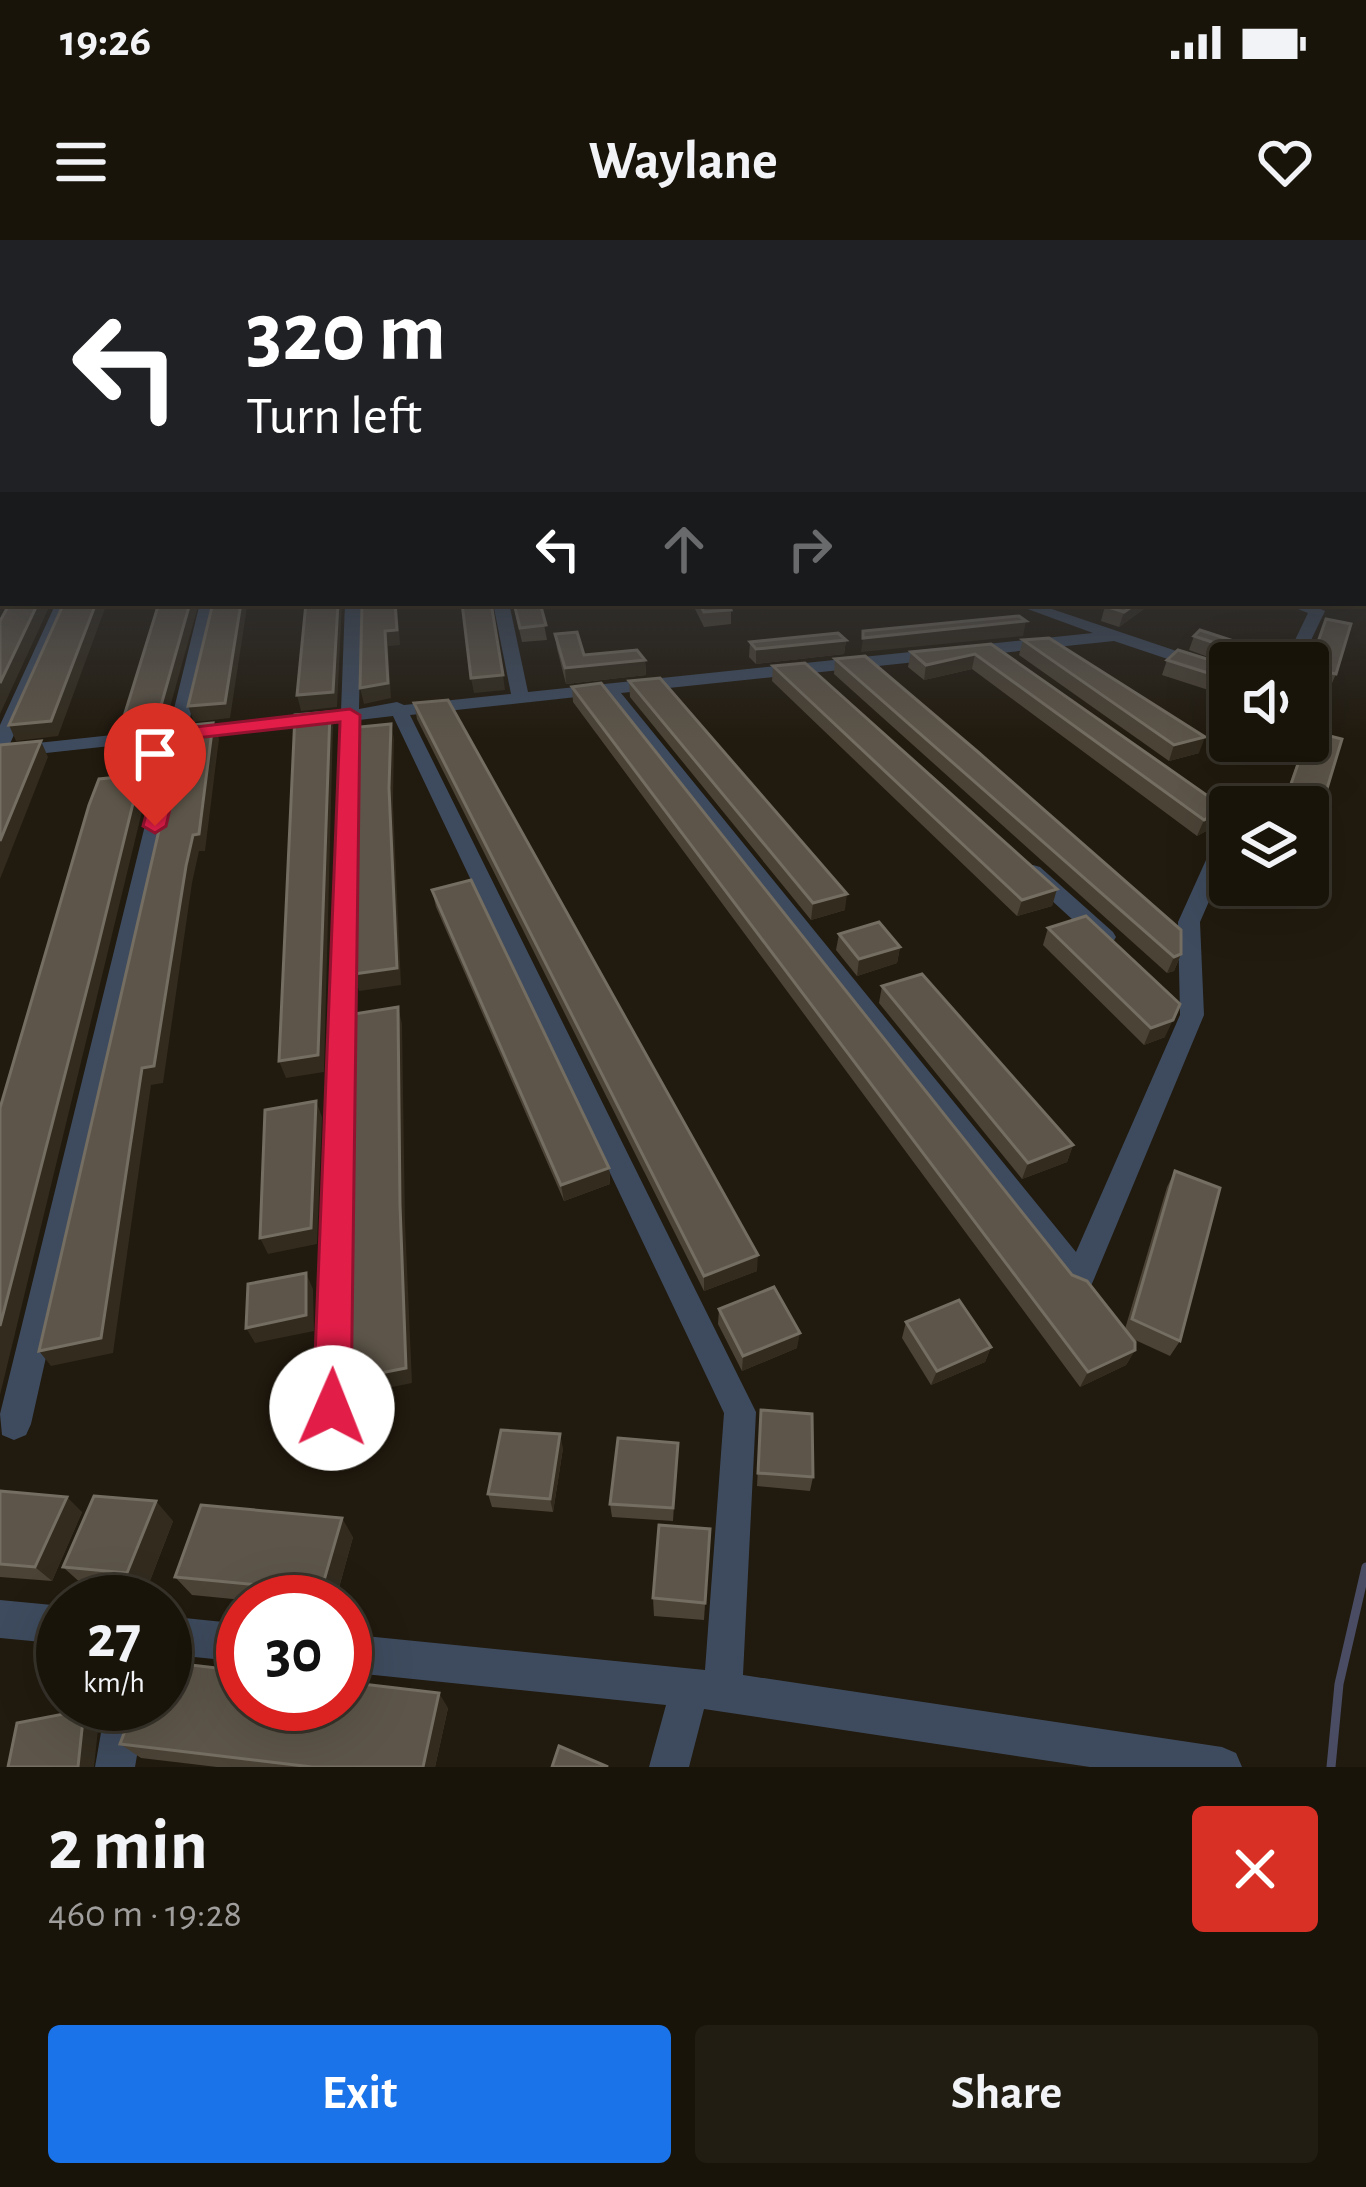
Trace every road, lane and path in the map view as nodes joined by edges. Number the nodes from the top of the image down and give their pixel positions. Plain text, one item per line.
1 (63, 606) edge
2 (207, 606) edge
3 (353, 606) edge
4 (502, 606) edge
5 (1028, 606) edge
6 (1301, 606) edge
7 (1114, 636) junction
8 (1302, 642) edge
9 (994, 650) junction
10 (1012, 663) edge
11 (1209, 668) edge
12 (810, 669) junction
13 (827, 685) edge
14 (608, 688) junction
15 (520, 697) junction
16 (397, 707) junction
17 (350, 715) junction
18 (176, 734) junction
19 (0, 749) edge
20 (1018, 858) edge
21 (1209, 877) edge
22 (1122, 952) edge
23 (332, 1408) dead end
24 (14, 1424) dead end
25 (0, 1618) edge
26 (36, 1622) edge
27 (372, 1656) edge
28 (707, 1689) junction
29 (121, 1731) edge
30 (115, 1767) edge
31 (669, 1767) edge
32 (1222, 1767) edge

1 - 19 street
2 - 18 street
3 - 17 street
4 - 15 street
5 - 7 street
6 - 8 street
7 - 9 street
7 - 11 street
9 - 10 street
9 - 12 street
12 - 13 street
12 - 14 street
14 - 15 street
14 - 21 street
15 - 16 street
16 - 17 street
16 - 28 street
17 - 18 street
17 - 23 street
18 - 19 street
18 - 24 street
20 - 22 street
25 - 26 street
27 - 28 street
28 - 31 street
28 - 32 street
29 - 30 street

